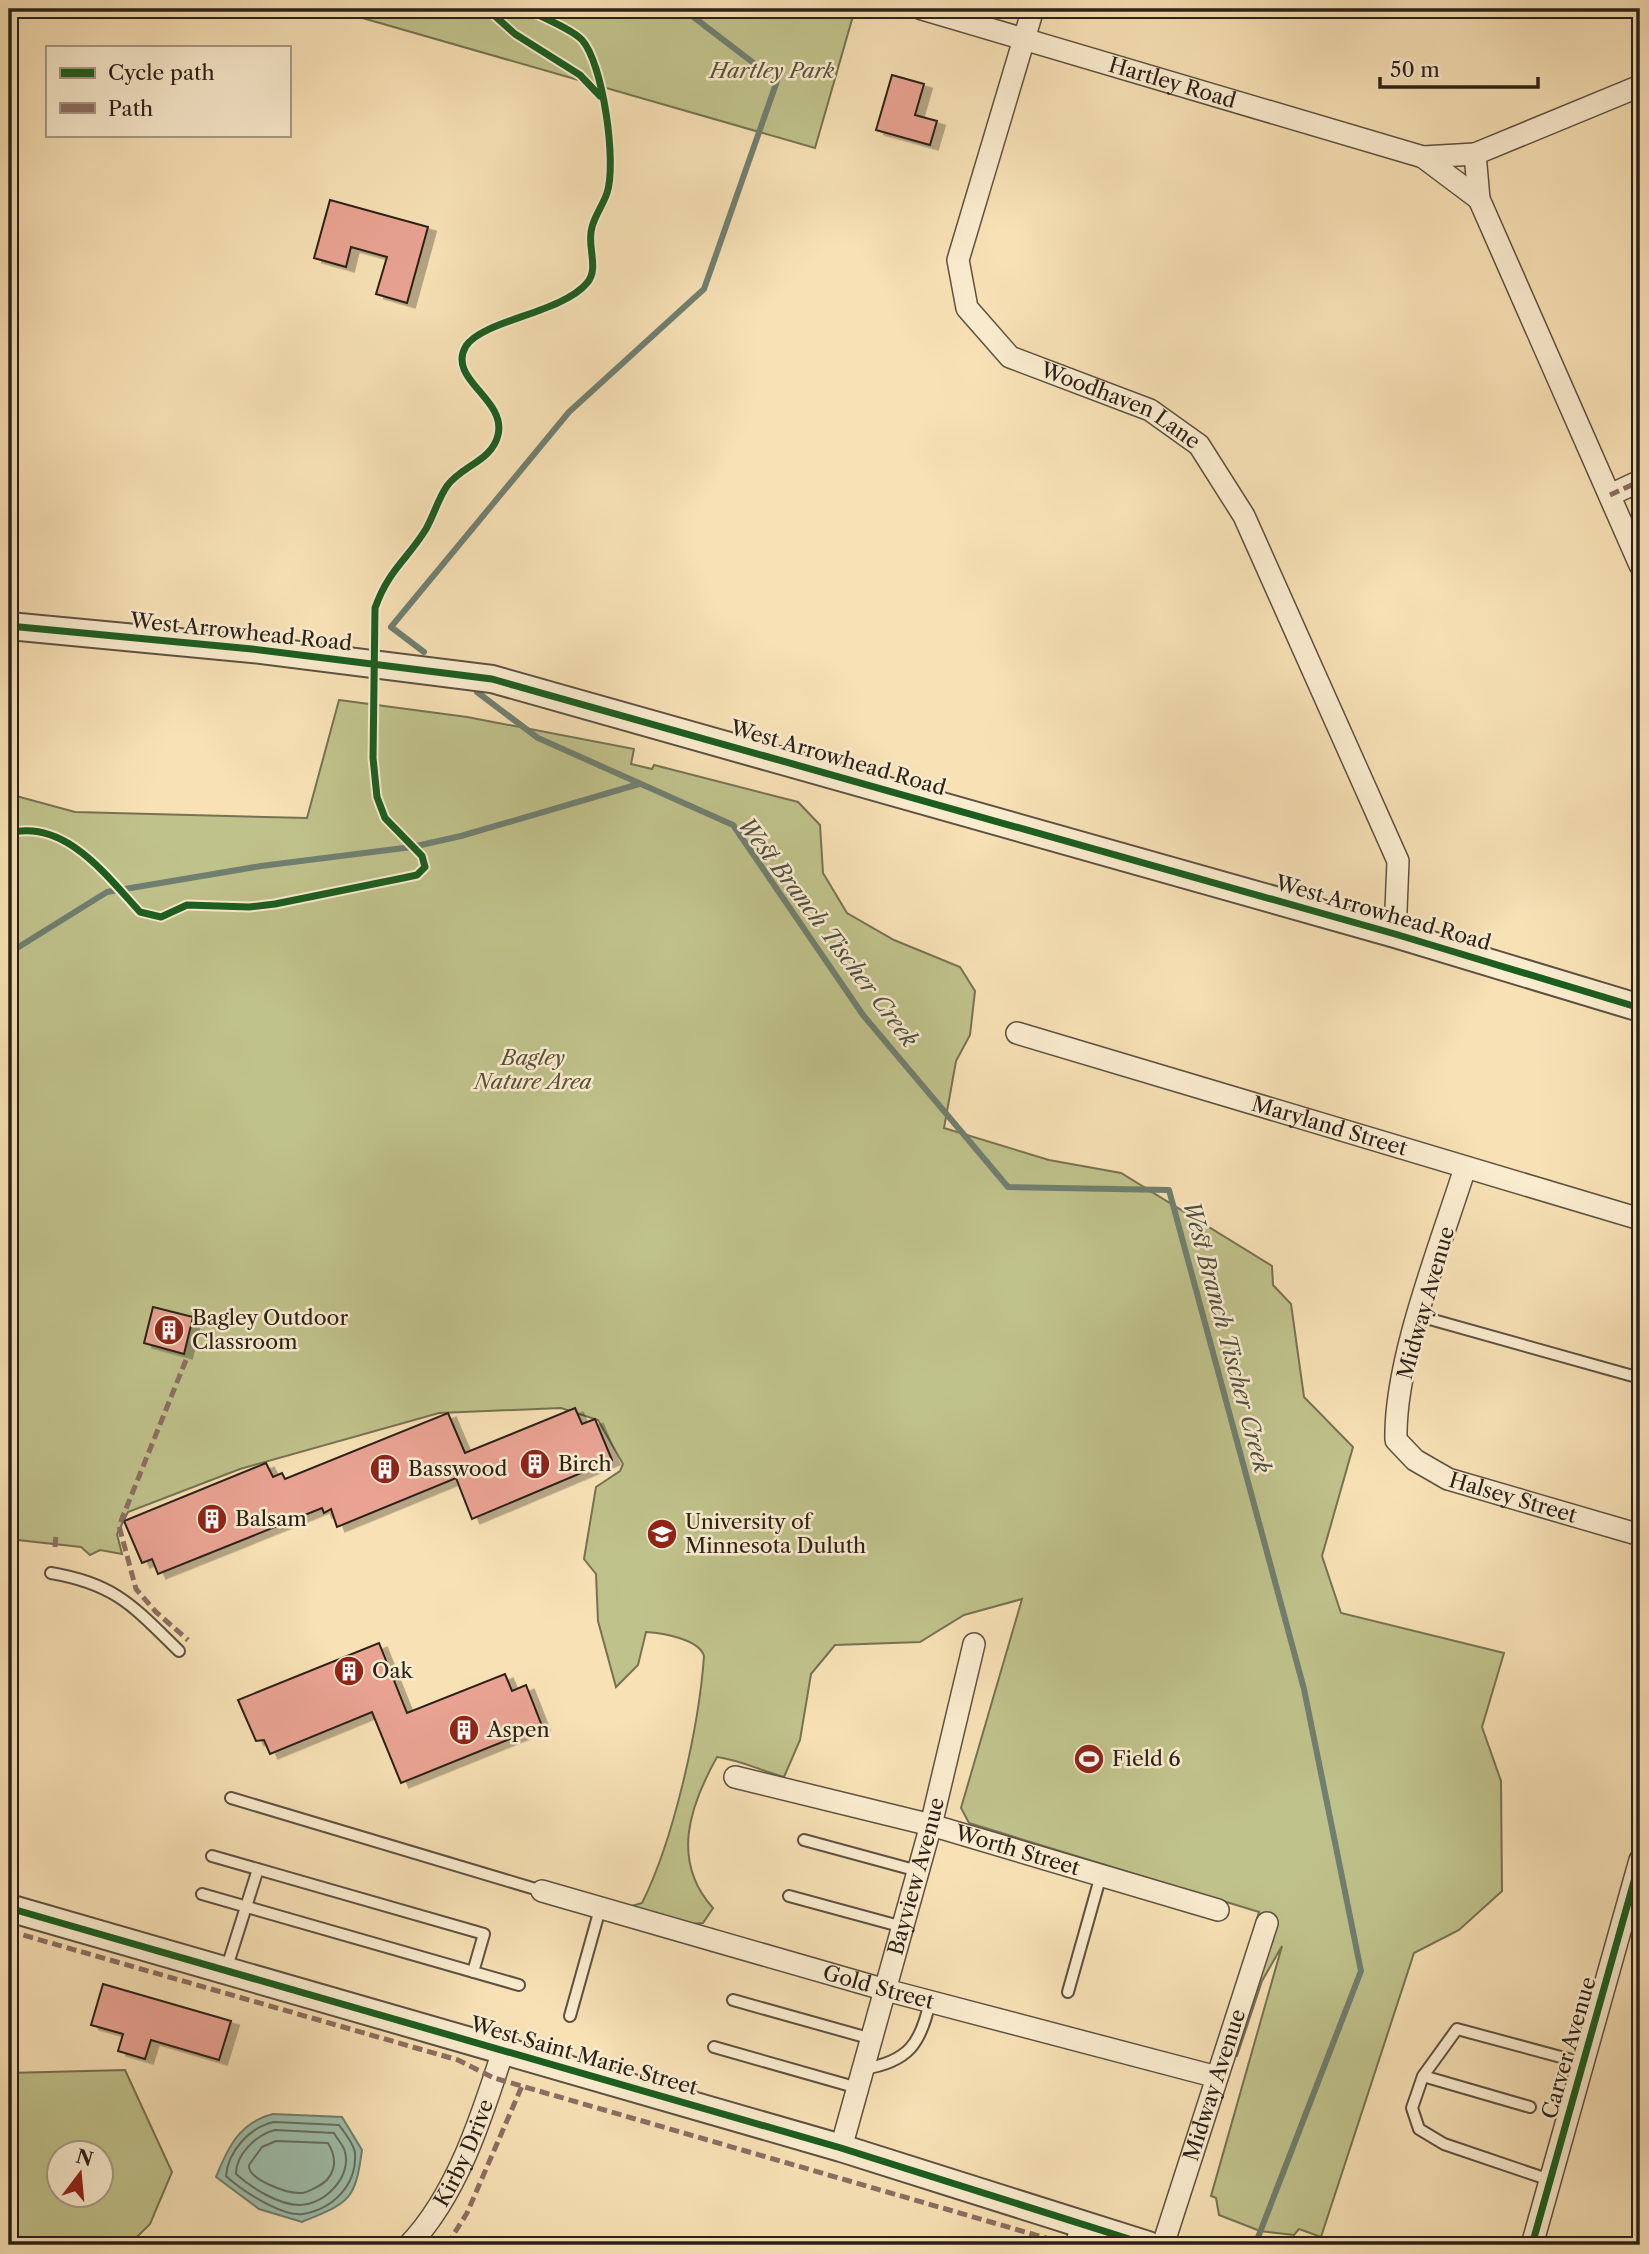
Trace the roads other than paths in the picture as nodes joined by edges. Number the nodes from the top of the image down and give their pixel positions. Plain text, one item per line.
1 (922, 9) edge
2 (1033, 9) edge
3 (1024, 38) junction
4 (1640, 86) edge
5 (1475, 154) junction
6 (1423, 157) junction
7 (1479, 199) junction
8 (1640, 481) edge
9 (1610, 495) junction
10 (1640, 565) edge
11 (9, 626) edge
12 (1395, 933) junction
13 (1640, 1008) edge
14 (1017, 1033) dead end
15 (1465, 1168) junction
16 (1640, 1219) edge
17 (1419, 1316) junction
18 (1640, 1378) edge
19 (1396, 1440) joint
20 (1640, 1535) edge
21 (51, 1573) dead end
22 (974, 1644) dead end
23 (179, 1651) dead end
24 (735, 1777) dead end
25 (231, 1798) dead end
26 (931, 1825) junction
27 (804, 1840) dead end
28 (212, 1856) dead end
29 (1640, 1860) edge
30 (258, 1869) junction
31 (918, 1871) junction
32 (1101, 1875) junction
33 (542, 1891) joint
34 (202, 1894) dead end
35 (789, 1896) dead end
36 (247, 1907) junction
37 (9, 1908) edge
38 (600, 1909) junction
39 (1218, 1910) dead end
40 (1267, 1923) dead end
41 (903, 1927) junction
42 (226, 1971) junction
43 (473, 1972) junction
44 (519, 1985) dead end
45 (886, 1990) junction
46 (1068, 1992) dead end
47 (733, 2000) dead end
48 (930, 2001) junction
49 (570, 2016) dead end
50 (872, 2039) junction
51 (715, 2047) dead end
52 (503, 2051) junction
53 (1583, 2063) junction
54 (1423, 2076) junction
55 (1217, 2077) junction
56 (861, 2079) junction
57 (1530, 2107) dead end
58 (841, 2148) junction
59 (1550, 2180) junction
60 (1079, 2234) edge
61 (409, 2245) edge
62 (1148, 2245) edge
63 (1163, 2245) edge
64 (1532, 2245) edge

1 - 3 street, Hartley Road
2 - 3 street, Woodhaven Lane
3 - 6 street, Hartley Road
3 - 12 street, Woodhaven Lane
4 - 5 street
5 - 6 street, Hartley Road
5 - 7 street, Hartley Road
6 - 7 street, Hartley Road
7 - 9 street, Hartley Road
8 - 9 street
9 - 10 street, Hartley Road
11 - 12 street, West Arrowhead Road
12 - 13 street, West Arrowhead Road
14 - 15 street, Maryland Street
15 - 16 street, Maryland Street
15 - 17 street, Midway Avenue
17 - 18 lane
17 - 19 street, Midway Avenue
19 - 20 street, Halsey Street
21 - 23 lane
22 - 26 street, Bayview Avenue
24 - 26 street, Worth Street
25 - 33 lane
26 - 31 street, Bayview Avenue
26 - 32 street, Worth Street
27 - 31 lane
28 - 30 lane
29 - 53 street, Carver Avenue
30 - 36 lane
30 - 43 lane
31 - 41 street, Bayview Avenue
32 - 39 street, Worth Street
32 - 46 lane
33 - 38 street, Gold Street
34 - 36 lane
35 - 41 lane
36 - 42 lane
36 - 43 lane
37 - 42 street, West Saint Marie Street
38 - 45 street, Gold Street
38 - 49 lane
40 - 55 street, Midway Avenue
41 - 45 street, Bayview Avenue
42 - 52 street, West Saint Marie Street
43 - 44 lane
45 - 48 street, Gold Street
45 - 50 street, Bayview Avenue
47 - 50 lane
48 - 55 street, Gold Street
48 - 56 lane
50 - 56 street, Bayview Avenue
51 - 56 lane
52 - 58 street, West Saint Marie Street
52 - 61 street, Kirby Drive
53 - 54 lane
53 - 59 street, Carver Avenue
54 - 57 lane
54 - 59 lane
55 - 63 street, Midway Avenue
56 - 58 street, Bayview Avenue
58 - 60 street, West Saint Marie Street
59 - 64 street, Carver Avenue
60 - 62 street, West Saint Marie Street

